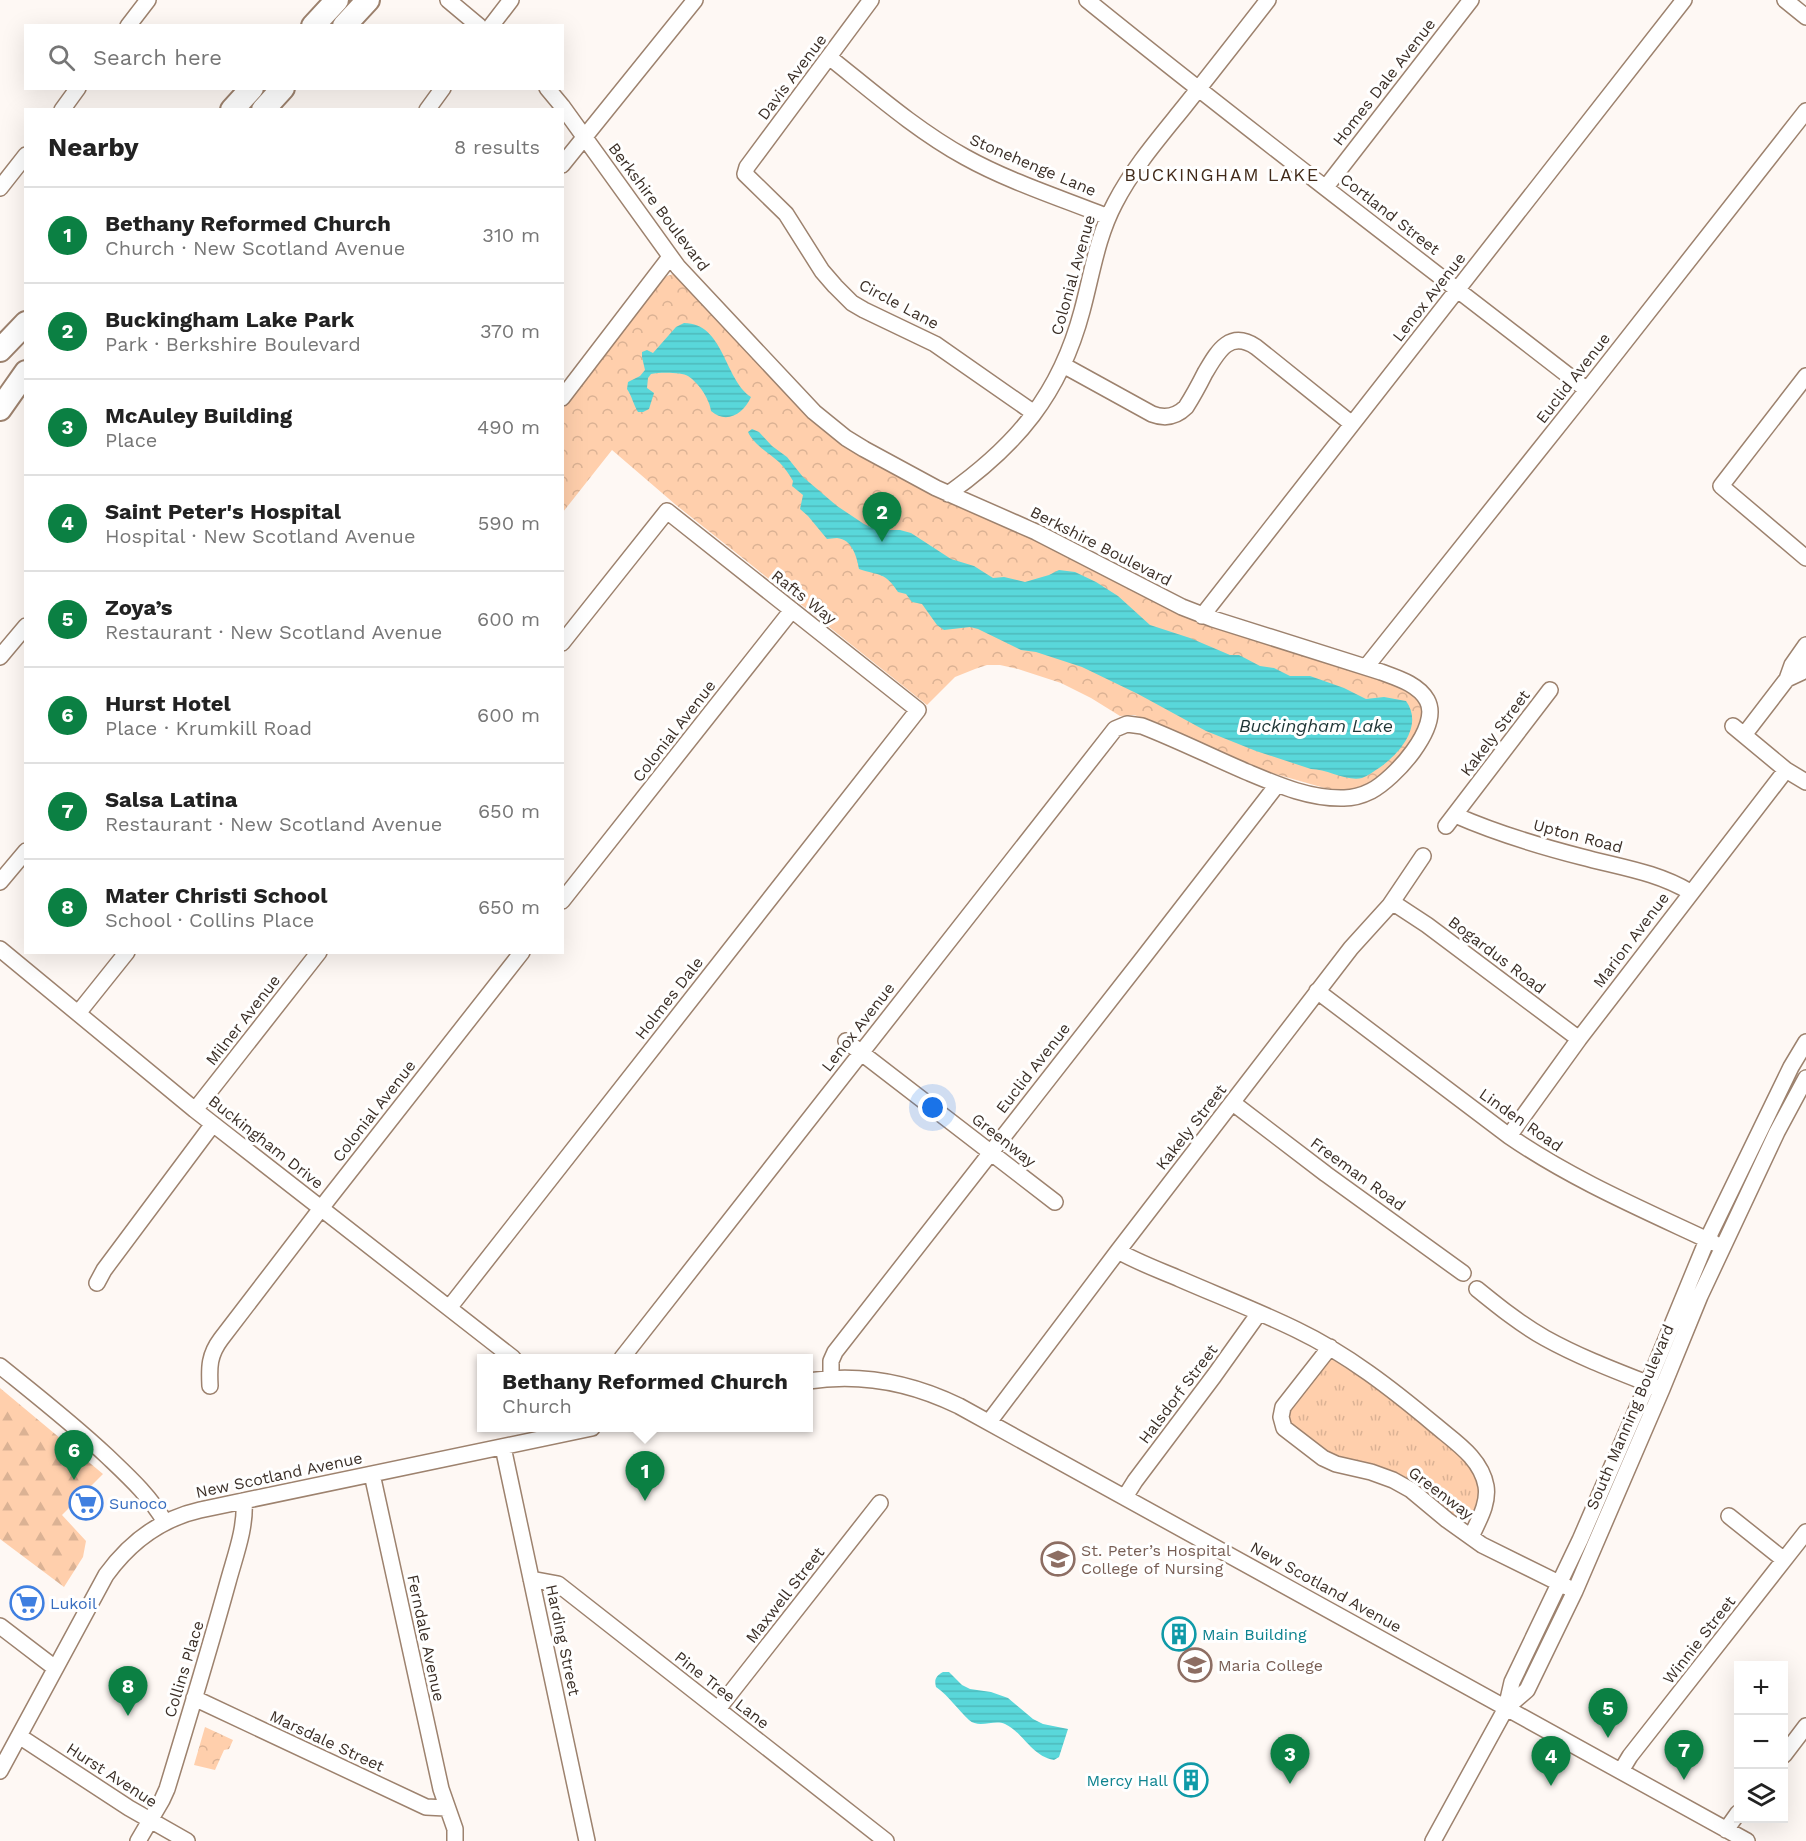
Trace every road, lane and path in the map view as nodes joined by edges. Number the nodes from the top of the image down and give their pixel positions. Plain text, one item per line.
1 (148, 0) edge
2 (337, 0) edge
3 (368, 0) edge
4 (448, 0) edge
5 (511, 0) edge
6 (695, 0) edge
7 (871, 0) edge
8 (1087, 0) edge
9 (1268, 0) edge
10 (1472, 0) edge
11 (1684, 0) edge
12 (1785, 0) edge
13 (1806, 17) edge
14 (130, 24) edge
15 (315, 24) edge
16 (346, 24) edge
17 (477, 24) edge
18 (493, 24) edge
19 (829, 57) junction
20 (77, 90) edge
21 (250, 90) edge
22 (281, 90) edge
23 (442, 90) edge
24 (549, 90) edge
25 (1198, 90) junction
26 (63, 108) edge
27 (234, 108) edge
28 (265, 108) edge
29 (428, 108) edge
30 (562, 108) edge
31 (564, 111) edge
32 (1806, 111) edge
33 (584, 137) junction
34 (24, 158) edge
35 (564, 162) edge
36 (747, 176) joint
37 (1326, 187) junction
38 (0, 188) edge
39 (1108, 217) junction
40 (670, 256) junction
41 (1458, 290) junction
42 (24, 316) edge
43 (24, 325) edge
44 (0, 336) edge
45 (0, 350) edge
46 (24, 357) edge
47 (1063, 365) junction
48 (24, 375) edge
49 (1806, 376) edge
50 (0, 382) edge
51 (1587, 390) junction
52 (564, 395) edge
53 (0, 409) edge
54 (1034, 413) junction
55 (1352, 424) junction
56 (948, 494) junction
57 (1806, 558) edge
58 (792, 610) junction
59 (1202, 616) junction
60 (24, 628) edge
61 (564, 641) edge
62 (1806, 645) edge
63 (0, 657) edge
64 (1806, 666) edge
65 (1366, 667) junction
66 (1787, 679) junction
67 (1550, 690) dead end
68 (918, 710) joint
69 (1127, 724) joint
70 (1786, 770) junction
71 (1806, 782) edge
72 (1277, 785) junction
73 (1451, 821) joint
74 (24, 853) edge
75 (1423, 856) dead end
76 (0, 882) edge
77 (1690, 892) junction
78 (564, 899) edge
79 (1392, 902) junction
80 (0, 949) edge
81 (125, 954) edge
82 (317, 954) edge
83 (520, 954) edge
84 (1317, 991) junction
85 (79, 1012) junction
86 (1579, 1039) junction
87 (846, 1041) dead end
88 (1806, 1042) edge
89 (861, 1052) junction
90 (1791, 1067) junction
91 (1806, 1077) edge
92 (1233, 1103) junction
93 (195, 1110) junction
94 (213, 1124) junction
95 (1762, 1125) junction
96 (1777, 1132) junction
97 (1509, 1136) junction
98 (991, 1152) junction
99 (1055, 1202) dead end
100 (321, 1208) junction
101 (1707, 1240) junction
102 (1722, 1247) junction
103 (1118, 1251) junction
104 (1463, 1273) dead end
105 (97, 1283) dead end
106 (1476, 1288) dead end
107 (448, 1308) junction
108 (1259, 1313) junction
109 (1330, 1347) junction
110 (507, 1354) edge
111 (626, 1354) edge
112 (0, 1366) edge
113 (831, 1379) junction
114 (813, 1381) edge
115 (210, 1386) dead end
116 (1655, 1386) junction
117 (989, 1422) junction
118 (571, 1432) edge
119 (503, 1447) junction
120 (372, 1474) junction
121 (1125, 1497) junction
122 (244, 1501) junction
123 (880, 1503) dead end
124 (1729, 1516) dead end
125 (165, 1522) junction
126 (1806, 1532) edge
127 (1471, 1537) junction
128 (1784, 1560) junction
129 (531, 1579) junction
130 (1560, 1584) junction
131 (1575, 1591) junction
132 (0, 1626) edge
133 (55, 1668) junction
134 (194, 1698) junction
135 (1506, 1708) junction
136 (718, 1709) junction
137 (1806, 1726) edge
138 (19, 1736) junction
139 (1788, 1750) edge
140 (0, 1771) edge
141 (1622, 1771) junction
142 (446, 1808) junction
143 (1734, 1819) edge
144 (150, 1821) junction
145 (1726, 1830) junction
146 (138, 1841) edge
147 (187, 1841) edge
148 (455, 1841) edge
149 (587, 1841) edge
150 (886, 1841) edge
151 (1433, 1841) edge
152 (1747, 1841) edge

1 - 14 street
2 - 15 highway
3 - 16 highway
4 - 17 street
5 - 18 street
6 - 33 street
7 - 19 street, Davis Avenue
8 - 25 street, Cortland Street
9 - 25 street, Colonial Avenue
10 - 37 street, Homes Dale Avenue
11 - 41 street, Lenox Avenue
12 - 13 street
19 - 36 street, Davis Avenue
19 - 39 street, Stonehenge Lane
20 - 26 street
21 - 27 highway
22 - 28 highway
23 - 29 street
24 - 30 street, Berkshire Boulevard
25 - 37 street, Cortland Street
25 - 39 street, Colonial Avenue
31 - 33 street, Berkshire Boulevard
32 - 51 street, Euclid Avenue
33 - 35 street
33 - 40 street, Berkshire Boulevard
34 - 38 street
36 - 54 street, Circle Lane
37 - 41 street, Cortland Street
39 - 47 street, Colonial Avenue
40 - 52 street
40 - 56 street, Berkshire Boulevard
41 - 51 street, Cortland Street
41 - 55 street, Lenox Avenue
42 - 44 highway
43 - 45 highway
46 - 50 highway
47 - 54 street, Colonial Avenue
47 - 55 street
48 - 53 highway
49 - 57 street
51 - 65 street, Euclid Avenue
54 - 56 street, Colonial Avenue
55 - 59 street, Lenox Avenue
56 - 59 street, Berkshire Boulevard
58 - 61 street, Rafts Way
58 - 68 street, Rafts Way
58 - 78 street, Colonial Avenue
59 - 65 street, Berkshire Boulevard
60 - 63 street
62 - 66 street
64 - 66 street
65 - 72 street, Berkshire Boulevard
66 - 70 street
67 - 73 street, Kakely Street
68 - 107 street, Holmes Dale
69 - 72 street, Berkshire Boulevard
69 - 89 street, Lenox Avenue
70 - 71 street
70 - 77 street, Marion Avenue
72 - 98 street, Euclid Avenue
73 - 77 street, Upton Road
74 - 76 street
75 - 79 street, Kakely Street
77 - 86 street, Marion Avenue
79 - 84 street, Kakely Street
79 - 86 street, Bogardus Road
80 - 85 street, Buckingham Drive
81 - 85 street
82 - 93 street, Milner Avenue
83 - 100 street, Colonial Avenue
84 - 92 street, Kakely Street
84 - 97 street, Linden Road
85 - 93 street, Buckingham Drive
86 - 97 street, Marion Avenue
87 - 89 street, Greenway
88 - 90 street, South Manning Boulevard
89 - 98 street, Greenway
89 - 111 street, Lenox Avenue
90 - 91 street, South Manning Boulevard
90 - 95 street, South Manning Boulevard
91 - 96 street, South Manning Boulevard
92 - 103 street, Kakely Street
92 - 104 street, Freeman Road
93 - 94 street, Buckingham Drive
94 - 100 street, Buckingham Drive
94 - 105 street
95 - 96 street
95 - 101 street, South Manning Boulevard
96 - 102 street, South Manning Boulevard
97 - 101 street, Linden Road
98 - 99 street, Greenway
98 - 113 street, Euclid Avenue
100 - 107 street, Buckingham Drive
100 - 115 street, Colonial Avenue
101 - 102 street, Linden Road
101 - 116 street, South Manning Boulevard
102 - 116 street, South Manning Boulevard
103 - 108 street, Greenway
103 - 117 street, Kakely Street
106 - 116 street
107 - 110 street, Buckingham Drive
108 - 109 street, Greenway
108 - 121 street, Halsdorf Street
109 - 127 street, Greenway
109 - 127 street, Greenway
112 - 125 street
113 - 114 street, New Scotland Avenue
113 - 117 street, New Scotland Avenue
116 - 130 street, South Manning Boulevard
116 - 131 street, South Manning Boulevard
117 - 121 street, New Scotland Avenue
118 - 119 street, New Scotland Avenue
119 - 120 street, New Scotland Avenue
119 - 129 street, Harding Street
120 - 122 street, New Scotland Avenue
120 - 142 street, Ferndale Avenue
121 - 135 street, New Scotland Avenue
122 - 125 street, New Scotland Avenue
122 - 134 street, Collins Place
123 - 136 street, Maxwell Street
124 - 128 street
125 - 133 street, New Scotland Avenue
126 - 128 street, Winnie Street
127 - 130 street, Greenway
128 - 141 street, Winnie Street
129 - 136 street, Pine Tree Lane
129 - 149 street, Harding Street
130 - 131 street, Greenway
130 - 135 street, South Manning Boulevard
131 - 135 street, South Manning Boulevard
132 - 133 street
133 - 138 street, New Scotland Avenue
134 - 142 street, Marsdale Street
134 - 144 street, Collins Place
135 - 141 street, New Scotland Avenue
135 - 151 street, South Manning Boulevard
136 - 150 street, Pine Tree Lane
137 - 139 street
138 - 140 street, New Scotland Avenue
138 - 144 street, Hurst Avenue
141 - 145 street, New Scotland Avenue
142 - 148 street, Ferndale Avenue
143 - 145 street
144 - 146 street, Collins Place
144 - 147 street, Hurst Avenue
145 - 152 street, New Scotland Avenue

